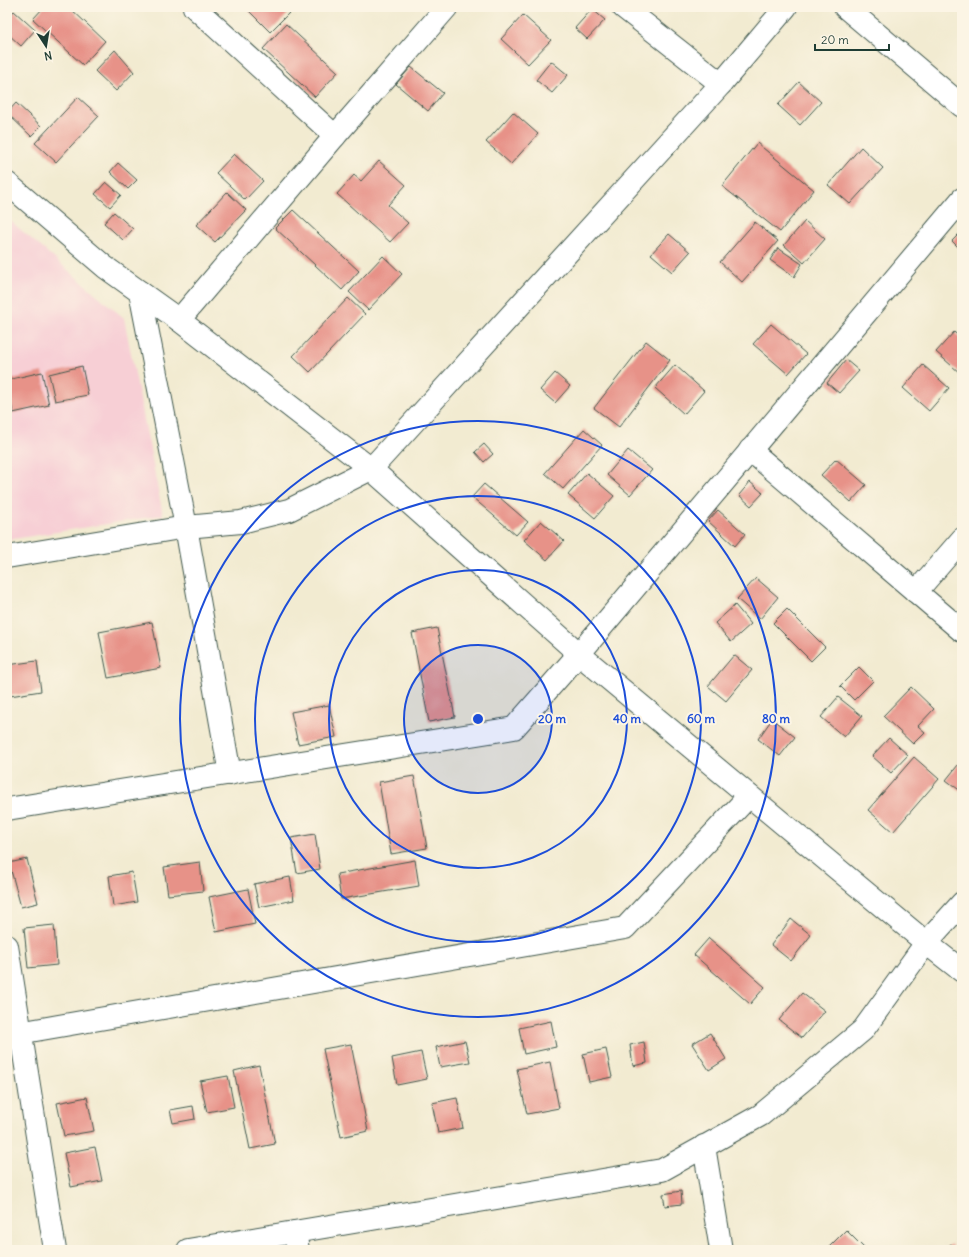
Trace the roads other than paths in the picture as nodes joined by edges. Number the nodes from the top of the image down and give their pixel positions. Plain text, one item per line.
1 (194, 7) edge
2 (447, 7) edge
3 (623, 7) edge
4 (786, 7) edge
5 (845, 7) edge
6 (721, 84) junction
7 (962, 106) edge
8 (335, 136) junction
9 (7, 183) edge
10 (962, 199) edge
11 (140, 292) junction
12 (179, 320) junction
13 (750, 450) junction
14 (372, 469) junction
15 (186, 527) junction
16 (962, 539) edge
17 (7, 557) edge
18 (916, 592) junction
19 (962, 631) edge
20 (579, 654) junction
21 (230, 774) junction
22 (749, 796) junction
23 (7, 810) edge
24 (962, 902) edge
25 (926, 943) junction
26 (7, 946) edge
27 (962, 972) edge
28 (14, 1034) edge
29 (704, 1146) junction
30 (296, 1241) edge
31 (55, 1250) edge
32 (188, 1250) edge
33 (721, 1250) edge

1 - 8 street
2 - 8 street
3 - 6 street
4 - 6 street
5 - 7 street
6 - 14 street
8 - 12 street
9 - 11 street
10 - 13 street
11 - 12 street
11 - 15 street
12 - 14 street
13 - 18 street
13 - 20 street
14 - 15 street
14 - 20 street
15 - 17 street
15 - 21 street
16 - 18 street
18 - 19 street
20 - 21 street
20 - 22 street
21 - 23 street
22 - 25 street
22 - 28 street
24 - 25 street
25 - 27 street
25 - 29 street
26 - 28 street
28 - 31 street
29 - 30 street
29 - 33 street
30 - 32 street

